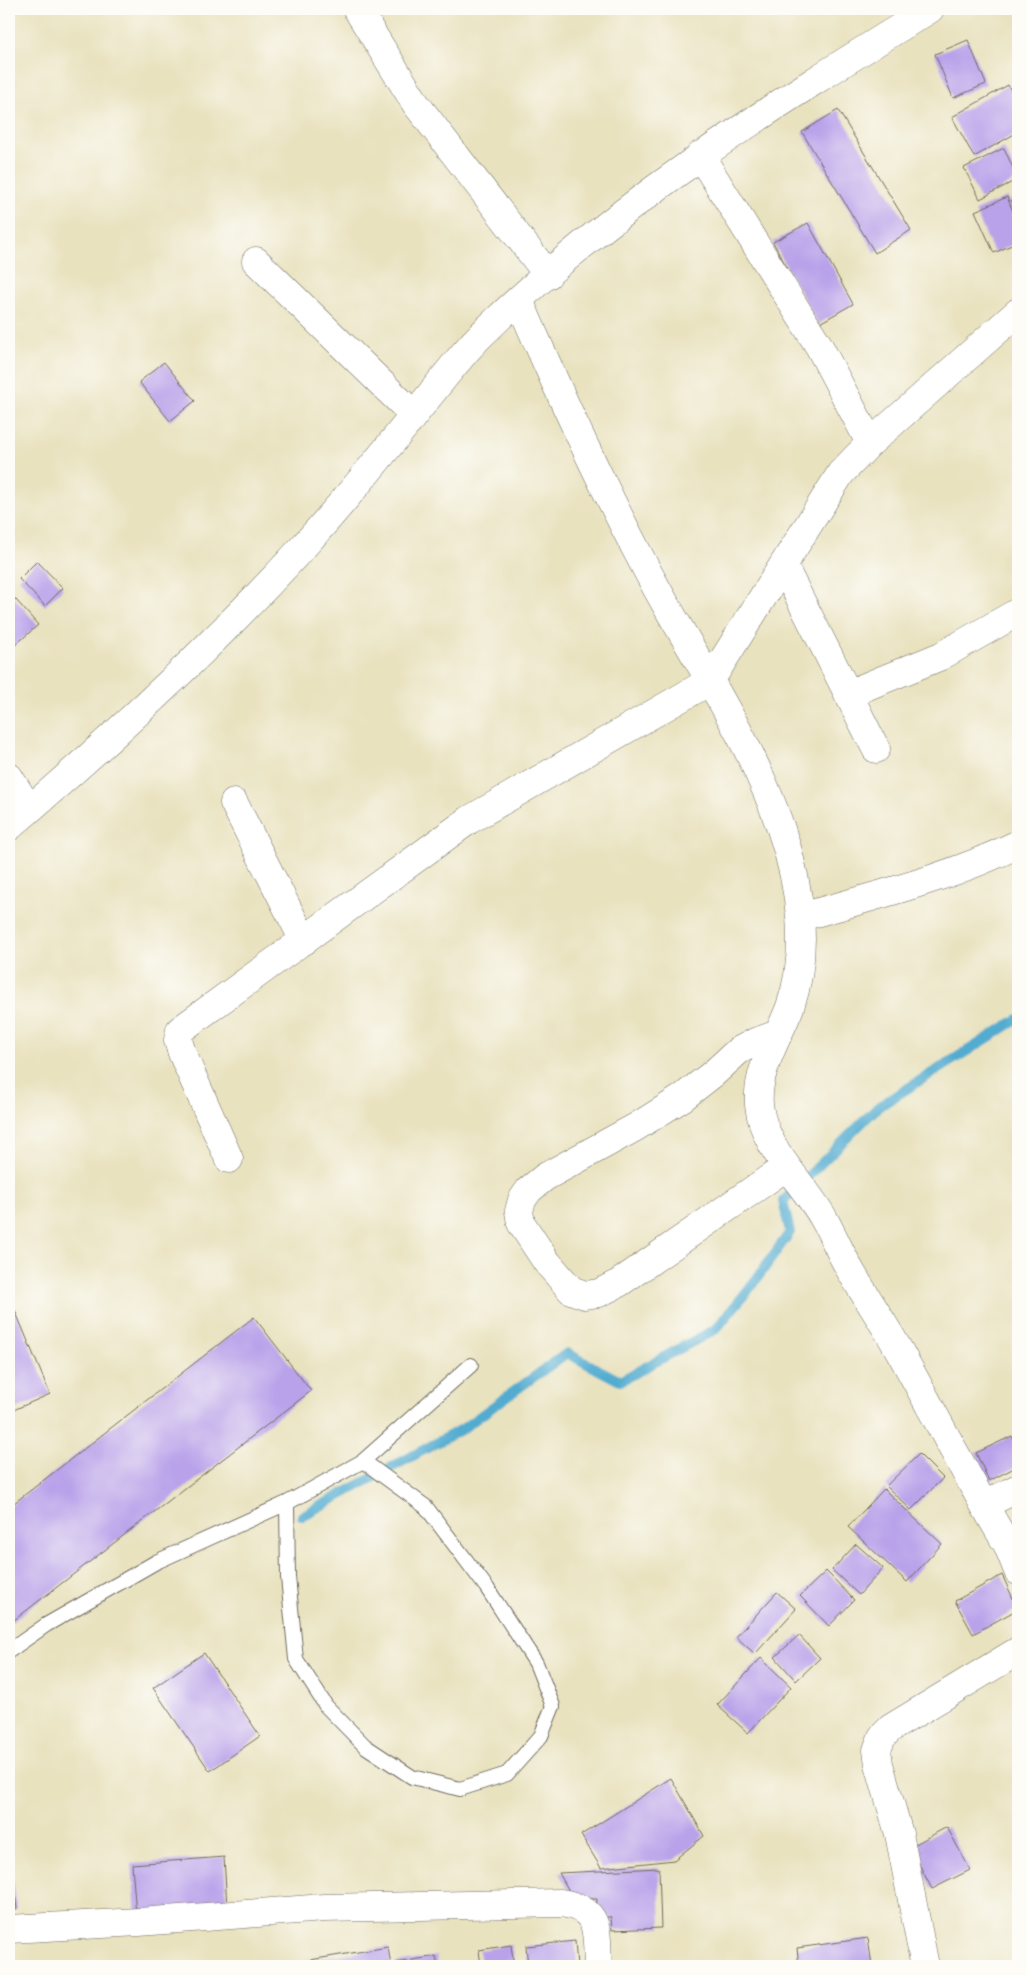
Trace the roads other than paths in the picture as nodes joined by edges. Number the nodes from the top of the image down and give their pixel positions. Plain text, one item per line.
1 (357, 9) edge
2 (930, 9) edge
3 (700, 155) junction
4 (256, 261) dead end
5 (548, 275) junction
6 (520, 300) junction
7 (1018, 312) edge
8 (414, 415) junction
9 (870, 443) junction
10 (784, 567) junction
11 (1018, 612) edge
12 (710, 681) junction
13 (848, 694) junction
14 (876, 749) dead end
15 (9, 777) edge
16 (234, 803) dead end
17 (29, 809) junction
18 (9, 827) edge
19 (1018, 844) edge
20 (801, 916) junction
21 (304, 941) junction
22 (778, 1034) junction
23 (229, 1159) dead end
24 (789, 1171) junction
25 (471, 1365) dead end
26 (363, 1461) junction
27 (1018, 1488) edge
28 (287, 1503) junction
29 (984, 1505) junction
30 (1018, 1571) edge
31 (9, 1651) edge
32 (1018, 1651) edge
33 (9, 1929) edge
34 (598, 1966) edge
35 (925, 1966) edge

1 - 5 street
2 - 3 street
3 - 5 street
3 - 9 street
4 - 8 street
5 - 6 street
6 - 8 street
6 - 12 street
7 - 9 street
8 - 17 street
9 - 10 street
10 - 12 street
10 - 13 street
11 - 13 street
12 - 20 street
12 - 21 street
13 - 14 street
15 - 17 street
16 - 21 street
17 - 18 street
19 - 20 street
20 - 22 street
21 - 23 street
22 - 24 street
22 - 24 street
24 - 29 street
25 - 26 lane
26 - 28 lane
26 - 28 lane
27 - 29 street
28 - 31 lane
29 - 30 street
32 - 35 street
33 - 34 street

